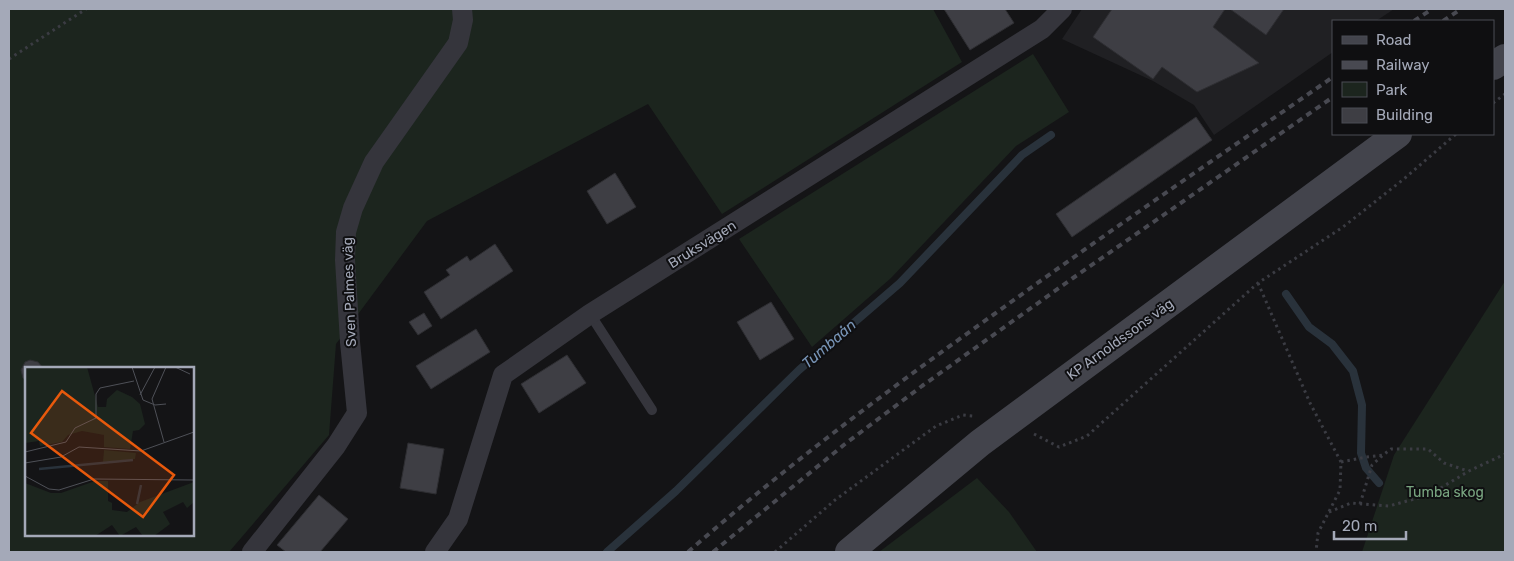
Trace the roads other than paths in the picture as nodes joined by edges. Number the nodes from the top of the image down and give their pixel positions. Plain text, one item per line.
1 (462, 9) edge
2 (1062, 9) edge
3 (1505, 58) edge
4 (1494, 65) edge
5 (1397, 135) edge
6 (590, 314) junction
7 (652, 410) dead end
8 (252, 552) edge
9 (435, 552) edge
10 (849, 552) edge

1 - 8 street, Sven Palmes väg
2 - 6 street, Bruksvägen
3 - 4 main road
5 - 10 main road, KP Arnoldssons väg
6 - 7 lane
6 - 9 street, Bruksvägen

